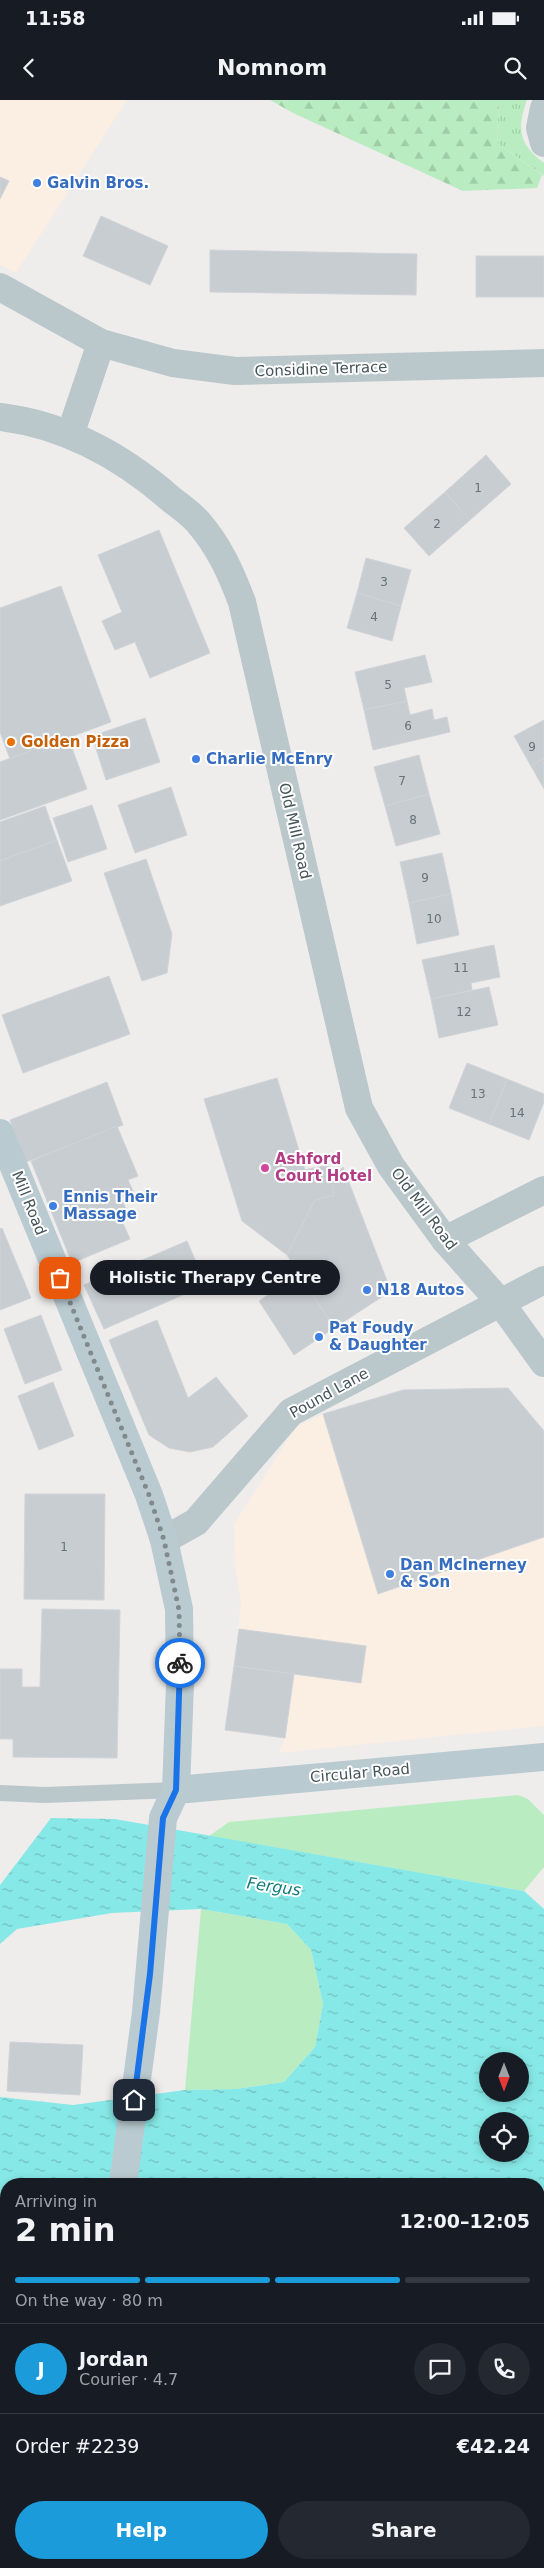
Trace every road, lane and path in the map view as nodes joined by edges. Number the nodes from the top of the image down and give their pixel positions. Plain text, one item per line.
1 (544, 108) edge
2 (544, 143) edge
3 (0, 287) edge
4 (101, 343) junction
5 (544, 363) edge
6 (0, 417) edge
7 (70, 435) junction
8 (0, 1133) edge
9 (544, 1190) edge
10 (445, 1240) junction
11 (544, 1280) edge
12 (500, 1302) junction
13 (544, 1363) edge
14 (164, 1540) junction
15 (544, 1757) edge
16 (176, 1790) junction
17 (0, 1794) edge
18 (123, 2178) edge

1 - 2 street
3 - 4 street, Considine Terrace
4 - 5 street, Considine Terrace
4 - 7 street
6 - 7 street, Old Mill Road
7 - 10 street, Old Mill Road
8 - 14 main road, Mill Road
9 - 10 street
10 - 12 street, Old Mill Road
11 - 12 street, Pound Lane
12 - 13 street, Old Mill Road
12 - 14 street, Pound Lane
14 - 16 main road, Mill Road
15 - 16 main road, Circular Road
16 - 17 lane
16 - 18 main road, Mill Road

